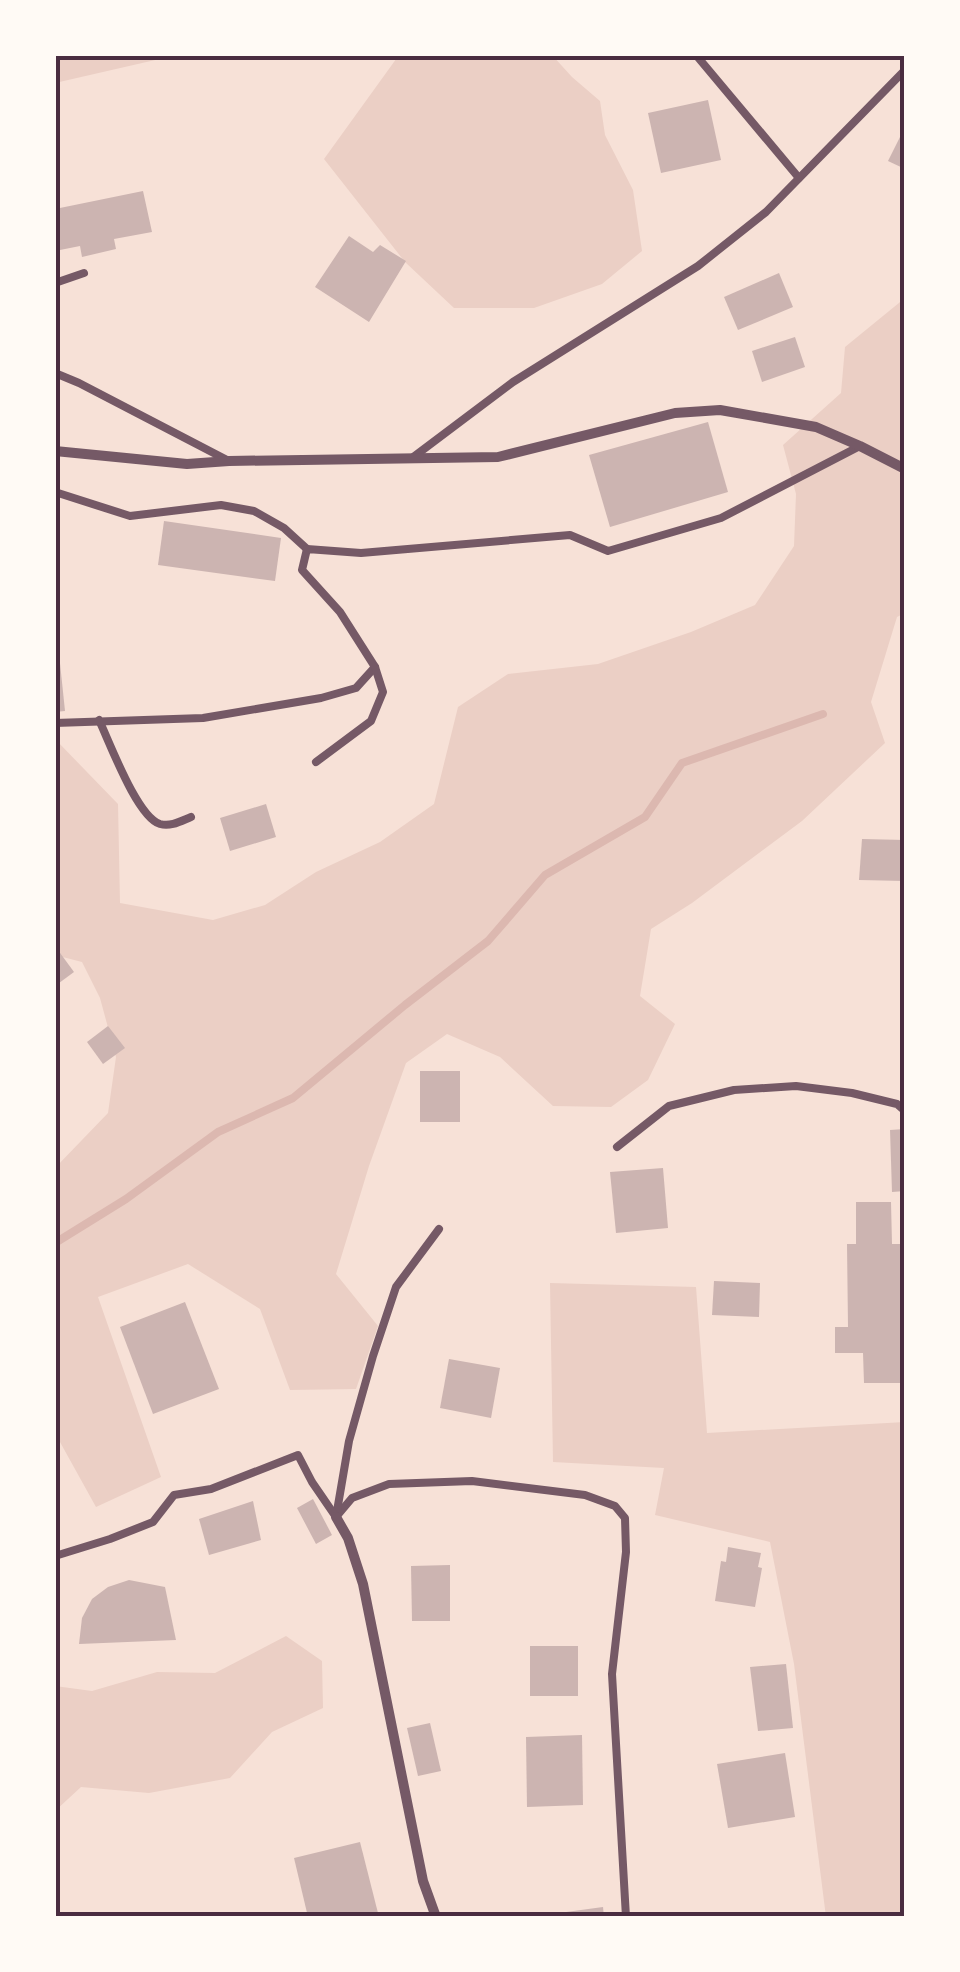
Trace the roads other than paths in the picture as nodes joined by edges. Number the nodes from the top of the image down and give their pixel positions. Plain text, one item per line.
1 (696, 55) edge
2 (905, 70) edge
3 (799, 178) junction
4 (84, 273) dead end
5 (55, 283) edge
6 (55, 373) edge
7 (860, 446) junction
8 (55, 451) edge
9 (412, 458) junction
10 (229, 461) junction
11 (905, 469) edge
12 (55, 492) edge
13 (307, 549) junction
14 (374, 668) junction
15 (99, 720) junction
16 (55, 723) edge
17 (316, 762) dead end
18 (192, 817) dead end
19 (905, 1111) edge
20 (617, 1147) dead end
21 (439, 1229) dead end
22 (336, 1516) junction
23 (55, 1556) edge
24 (436, 1917) edge
25 (626, 1917) edge

1 - 3 lane
2 - 3 lane
3 - 9 lane
4 - 5 lane
6 - 10 lane
7 - 9 street
7 - 11 street
7 - 13 lane
8 - 10 street
9 - 10 street
12 - 13 lane
13 - 14 lane
14 - 15 lane
14 - 17 lane
15 - 16 lane
15 - 18 lane
19 - 20 lane
21 - 22 lane
22 - 23 lane
22 - 24 street
22 - 25 lane

